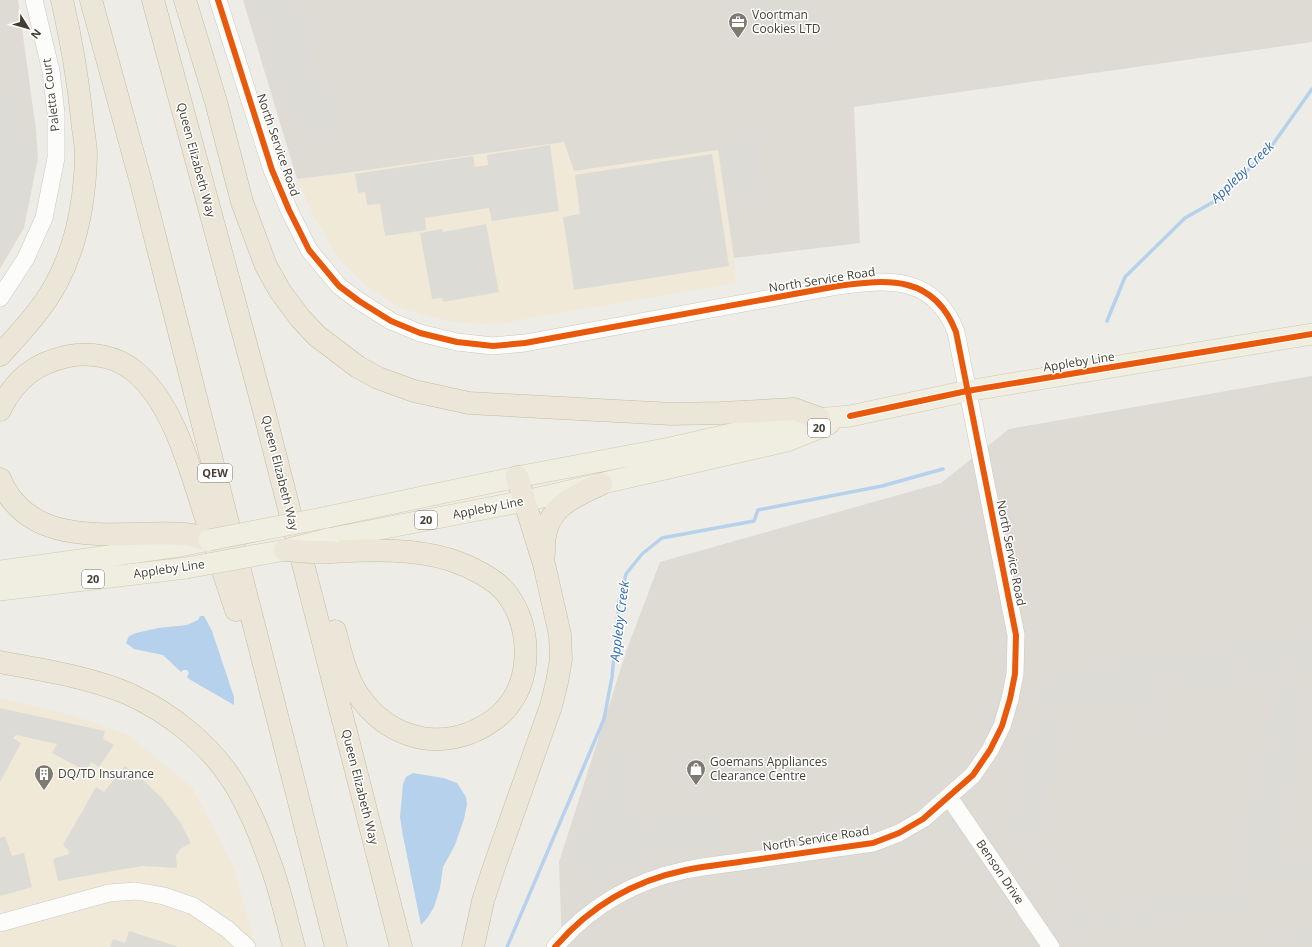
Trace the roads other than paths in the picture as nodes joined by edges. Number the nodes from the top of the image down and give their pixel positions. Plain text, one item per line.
1 (34, 0) edge
2 (62, 0) edge
3 (91, 0) edge
4 (153, 0) edge
5 (186, 0) edge
6 (218, 0) edge
7 (0, 298) edge
8 (1312, 334) edge
9 (0, 355) edge
10 (967, 391) junction
11 (263, 406) junction
12 (0, 410) edge
13 (850, 416) junction
14 (819, 418) junction
15 (517, 477) junction
16 (0, 479) edge
17 (601, 484) junction
18 (525, 501) junction
19 (178, 540) junction
20 (209, 540) joint
21 (329, 546) junction
22 (285, 550) joint
23 (544, 564) junction
24 (0, 571) edge
25 (0, 590) edge
26 (0, 662) edge
27 (273, 702) junction
28 (949, 797) junction
29 (0, 924) edge
30 (247, 947) edge
31 (294, 947) edge
32 (336, 947) edge
33 (401, 947) edge
34 (473, 947) edge
35 (554, 947) edge
36 (1051, 947) edge

1 - 7 street, Paletta Court
2 - 9 highway
3 - 27 highway, QEW
4 - 11 highway, Queen Elizabeth Way
5 - 14 highway
6 - 10 street, North Service Road
8 - 10 main road, Appleby Line / 20
10 - 13 main road, Appleby Line / 20
10 - 28 street, North Service Road
11 - 21 highway
11 - 33 highway, Queen Elizabeth Way
12 - 27 highway
13 - 14 main road, Appleby Line / 20
13 - 17 main road, Appleby Line / 20
14 - 15 main road, Appleby Line / 20
15 - 18 highway
15 - 20 main road, Appleby Line / 20, bridge
16 - 19 highway
17 - 18 main road, Appleby Line / 20
17 - 23 highway
18 - 21 main road, Appleby Line / 20
18 - 23 highway
19 - 20 highway
19 - 24 main road, Appleby Line / 20
21 - 22 highway, bridge
22 - 25 main road, Appleby Line / 20, bridge
23 - 34 highway
26 - 31 highway
27 - 32 highway, QEW
28 - 35 street, North Service Road
28 - 36 street, Benson Drive
29 - 30 street

